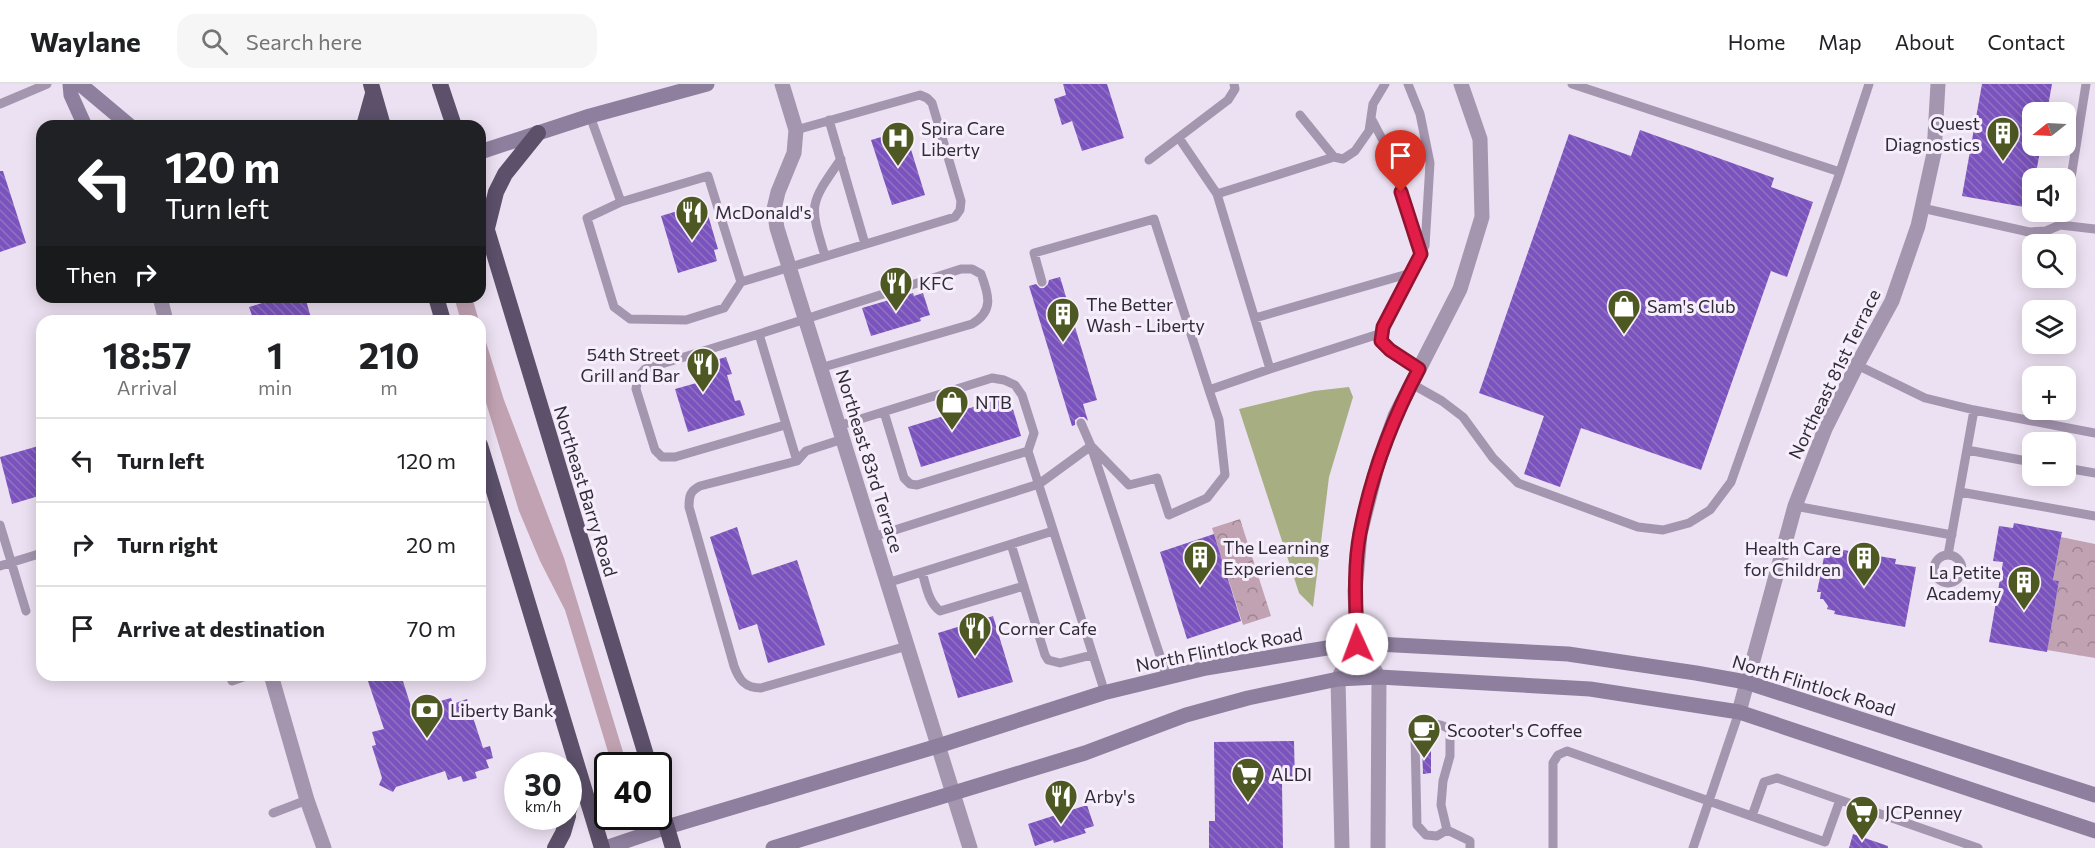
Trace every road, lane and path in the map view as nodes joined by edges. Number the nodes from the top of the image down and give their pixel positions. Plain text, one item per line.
1 (47, 84) edge
2 (70, 84) edge
3 (80, 84) edge
4 (440, 84) edge
5 (707, 84) edge
6 (782, 84) edge
7 (1234, 84) edge
8 (1385, 84) edge
9 (1407, 84) edge
10 (1461, 84) edge
11 (1572, 84) edge
12 (1869, 84) edge
13 (1938, 84) edge
14 (2086, 84) edge
15 (372, 88) edge
16 (0, 104) edge
17 (1300, 115) dead end
18 (590, 116) junction
19 (1371, 118) junction
20 (82, 120) edge
21 (123, 120) edge
22 (365, 120) edge
23 (381, 120) edge
24 (452, 120) edge
25 (829, 120) junction
26 (796, 130) junction
27 (538, 133) junction
28 (1179, 138) junction
29 (486, 150) edge
30 (1334, 157) junction
31 (840, 159) junction
32 (1149, 160) dead end
33 (2072, 168) edge
34 (1840, 172) junction
35 (1217, 194) junction
36 (621, 202) junction
37 (1922, 208) junction
38 (2062, 222) edge
39 (2061, 225) junction
40 (2095, 228) edge
41 (486, 229) joint
42 (865, 244) junction
43 (1421, 254) junction
44 (825, 256) junction
45 (789, 267) junction
46 (1411, 273) junction
47 (741, 282) junction
48 (1042, 282) dead end
49 (1254, 318) junction
50 (806, 320) junction
51 (1382, 333) junction
52 (759, 334) junction
53 (1857, 365) junction
54 (820, 368) junction
55 (1270, 369) junction
56 (1419, 369) junction
57 (1412, 384) junction
58 (1209, 390) junction
59 (1974, 410) junction
60 (884, 412) junction
61 (1081, 423) dead end
62 (785, 425) junction
63 (841, 433) junction
64 (2095, 433) edge
65 (1091, 446) junction
66 (1967, 450) junction
67 (1028, 451) junction
68 (2022, 460) edge
69 (797, 461) junction
70 (486, 466) edge
71 (2076, 470) edge
72 (2095, 473) edge
73 (1039, 484) junction
74 (1960, 492) junction
75 (1795, 506) junction
76 (2095, 516) edge
77 (0, 525) edge
78 (1053, 531) junction
79 (1952, 535) junction
80 (873, 537) junction
81 (1011, 544) junction
82 (1948, 555) dead end
83 (36, 556) edge
84 (12, 562) junction
85 (0, 566) edge
86 (922, 572) junction
87 (887, 583) junction
88 (1024, 586) junction
89 (26, 610) dead end
90 (1357, 644) junction
91 (907, 646) junction
92 (1092, 655) junction
93 (1167, 677) junction
94 (1379, 677) junction
95 (1338, 679) junction
96 (273, 681) edge
97 (1746, 682) junction
98 (1105, 693) junction
99 (1739, 712) junction
100 (938, 746) junction
101 (573, 752) edge
102 (644, 752) edge
103 (582, 782) edge
104 (954, 793) junction
105 (2095, 795) edge
106 (307, 800) junction
107 (1840, 800) junction
108 (1709, 801) junction
109 (273, 813) dead end
110 (1752, 816) junction
111 (672, 825) edge
112 (564, 830) edge
113 (655, 830) edge
114 (668, 830) edge
115 (1447, 830) junction
116 (2095, 831) edge
117 (1823, 845) edge
118 (324, 848) edge
119 (555, 848) edge
120 (603, 848) edge
121 (673, 848) edge
122 (773, 848) edge
123 (970, 848) edge
124 (1342, 848) edge
125 (1378, 848) edge
126 (1470, 848) edge
127 (1553, 848) edge
128 (1693, 848) edge
129 (1978, 848) edge

1 - 16 lane
2 - 20 main road
3 - 21 main road
4 - 24 highway
5 - 18 main road
6 - 26 street, Northeast 83rd Terrace
7 - 28 lane
8 - 19 lane
9 - 43 lane
10 - 56 street
11 - 34 lane
12 - 34 lane
13 - 37 street, Northeast 81st Terrace
14 - 33 lane
15 - 22 highway
15 - 23 highway
17 - 30 lane
18 - 27 main road
18 - 36 lane
19 - 30 lane
19 - 43 lane
25 - 26 lane
25 - 31 lane
25 - 42 lane
26 - 45 street, Northeast 83rd Terrace
27 - 29 main road
27 - 41 highway
28 - 32 lane
28 - 35 lane
30 - 35 lane
31 - 42 lane
31 - 44 lane
34 - 57 lane
35 - 49 lane
36 - 47 lane
36 - 47 lane
37 - 39 lane
37 - 53 street, Northeast 81st Terrace
38 - 39 lane
39 - 40 lane
41 - 102 highway, Northeast Barry Road
42 - 44 lane
43 - 46 lane
44 - 45 lane
45 - 47 lane
45 - 50 street, Northeast 83rd Terrace
46 - 49 lane
46 - 51 lane
48 - 58 lane
49 - 55 lane
50 - 52 lane
50 - 54 street, Northeast 83rd Terrace
50 - 54 lane
51 - 55 lane
51 - 56 lane
52 - 62 lane
52 - 62 lane
53 - 59 lane
53 - 75 street, Northeast 81st Terrace
54 - 63 street, Northeast 83rd Terrace
55 - 58 lane
56 - 57 street
57 - 90 street
58 - 65 lane
59 - 64 lane
59 - 66 lane
60 - 63 lane
60 - 67 lane
60 - 67 lane
61 - 65 lane
62 - 69 lane
63 - 69 lane
63 - 80 street, Northeast 83rd Terrace
65 - 73 lane
65 - 93 lane
66 - 68 lane
66 - 74 lane
67 - 73 lane
69 - 91 lane
70 - 101 highway
71 - 72 lane
73 - 78 lane
73 - 80 lane
74 - 76 lane
74 - 79 lane
75 - 79 lane
75 - 97 street, Northeast 81st Terrace
77 - 84 lane
78 - 81 lane
78 - 92 lane
79 - 82 lane
80 - 87 street, Northeast 83rd Terrace
81 - 86 lane
81 - 88 lane
83 - 84 lane
84 - 85 lane
84 - 89 lane
86 - 87 lane
86 - 88 lane
87 - 91 street, Northeast 83rd Terrace
88 - 92 lane
90 - 93 main road, North Flintlock Road
90 - 94 street
90 - 95 street
90 - 97 main road, North Flintlock Road
91 - 100 street, Northeast 83rd Terrace
92 - 98 lane
93 - 98 main road, North Flintlock Road
94 - 95 main road
94 - 99 main road
94 - 125 street
95 - 104 main road
95 - 124 street
96 - 106 street
97 - 99 street, Northeast 81st Terrace
97 - 105 main road, North Flintlock Road
98 - 100 main road, North Flintlock Road
99 - 108 lane
99 - 116 main road
100 - 104 street, Northeast 83rd Terrace
100 - 111 main road, North Flintlock Road
103 - 120 highway
104 - 122 main road
104 - 123 street, Northeast 83rd Terrace
106 - 109 lane
106 - 118 street
107 - 110 lane
107 - 117 lane
107 - 129 lane
108 - 110 lane
108 - 127 lane
108 - 128 lane
110 - 117 lane
112 - 119 highway
113 - 120 main road, North Flintlock Road
114 - 121 highway
115 - 115 lane
115 - 126 lane

